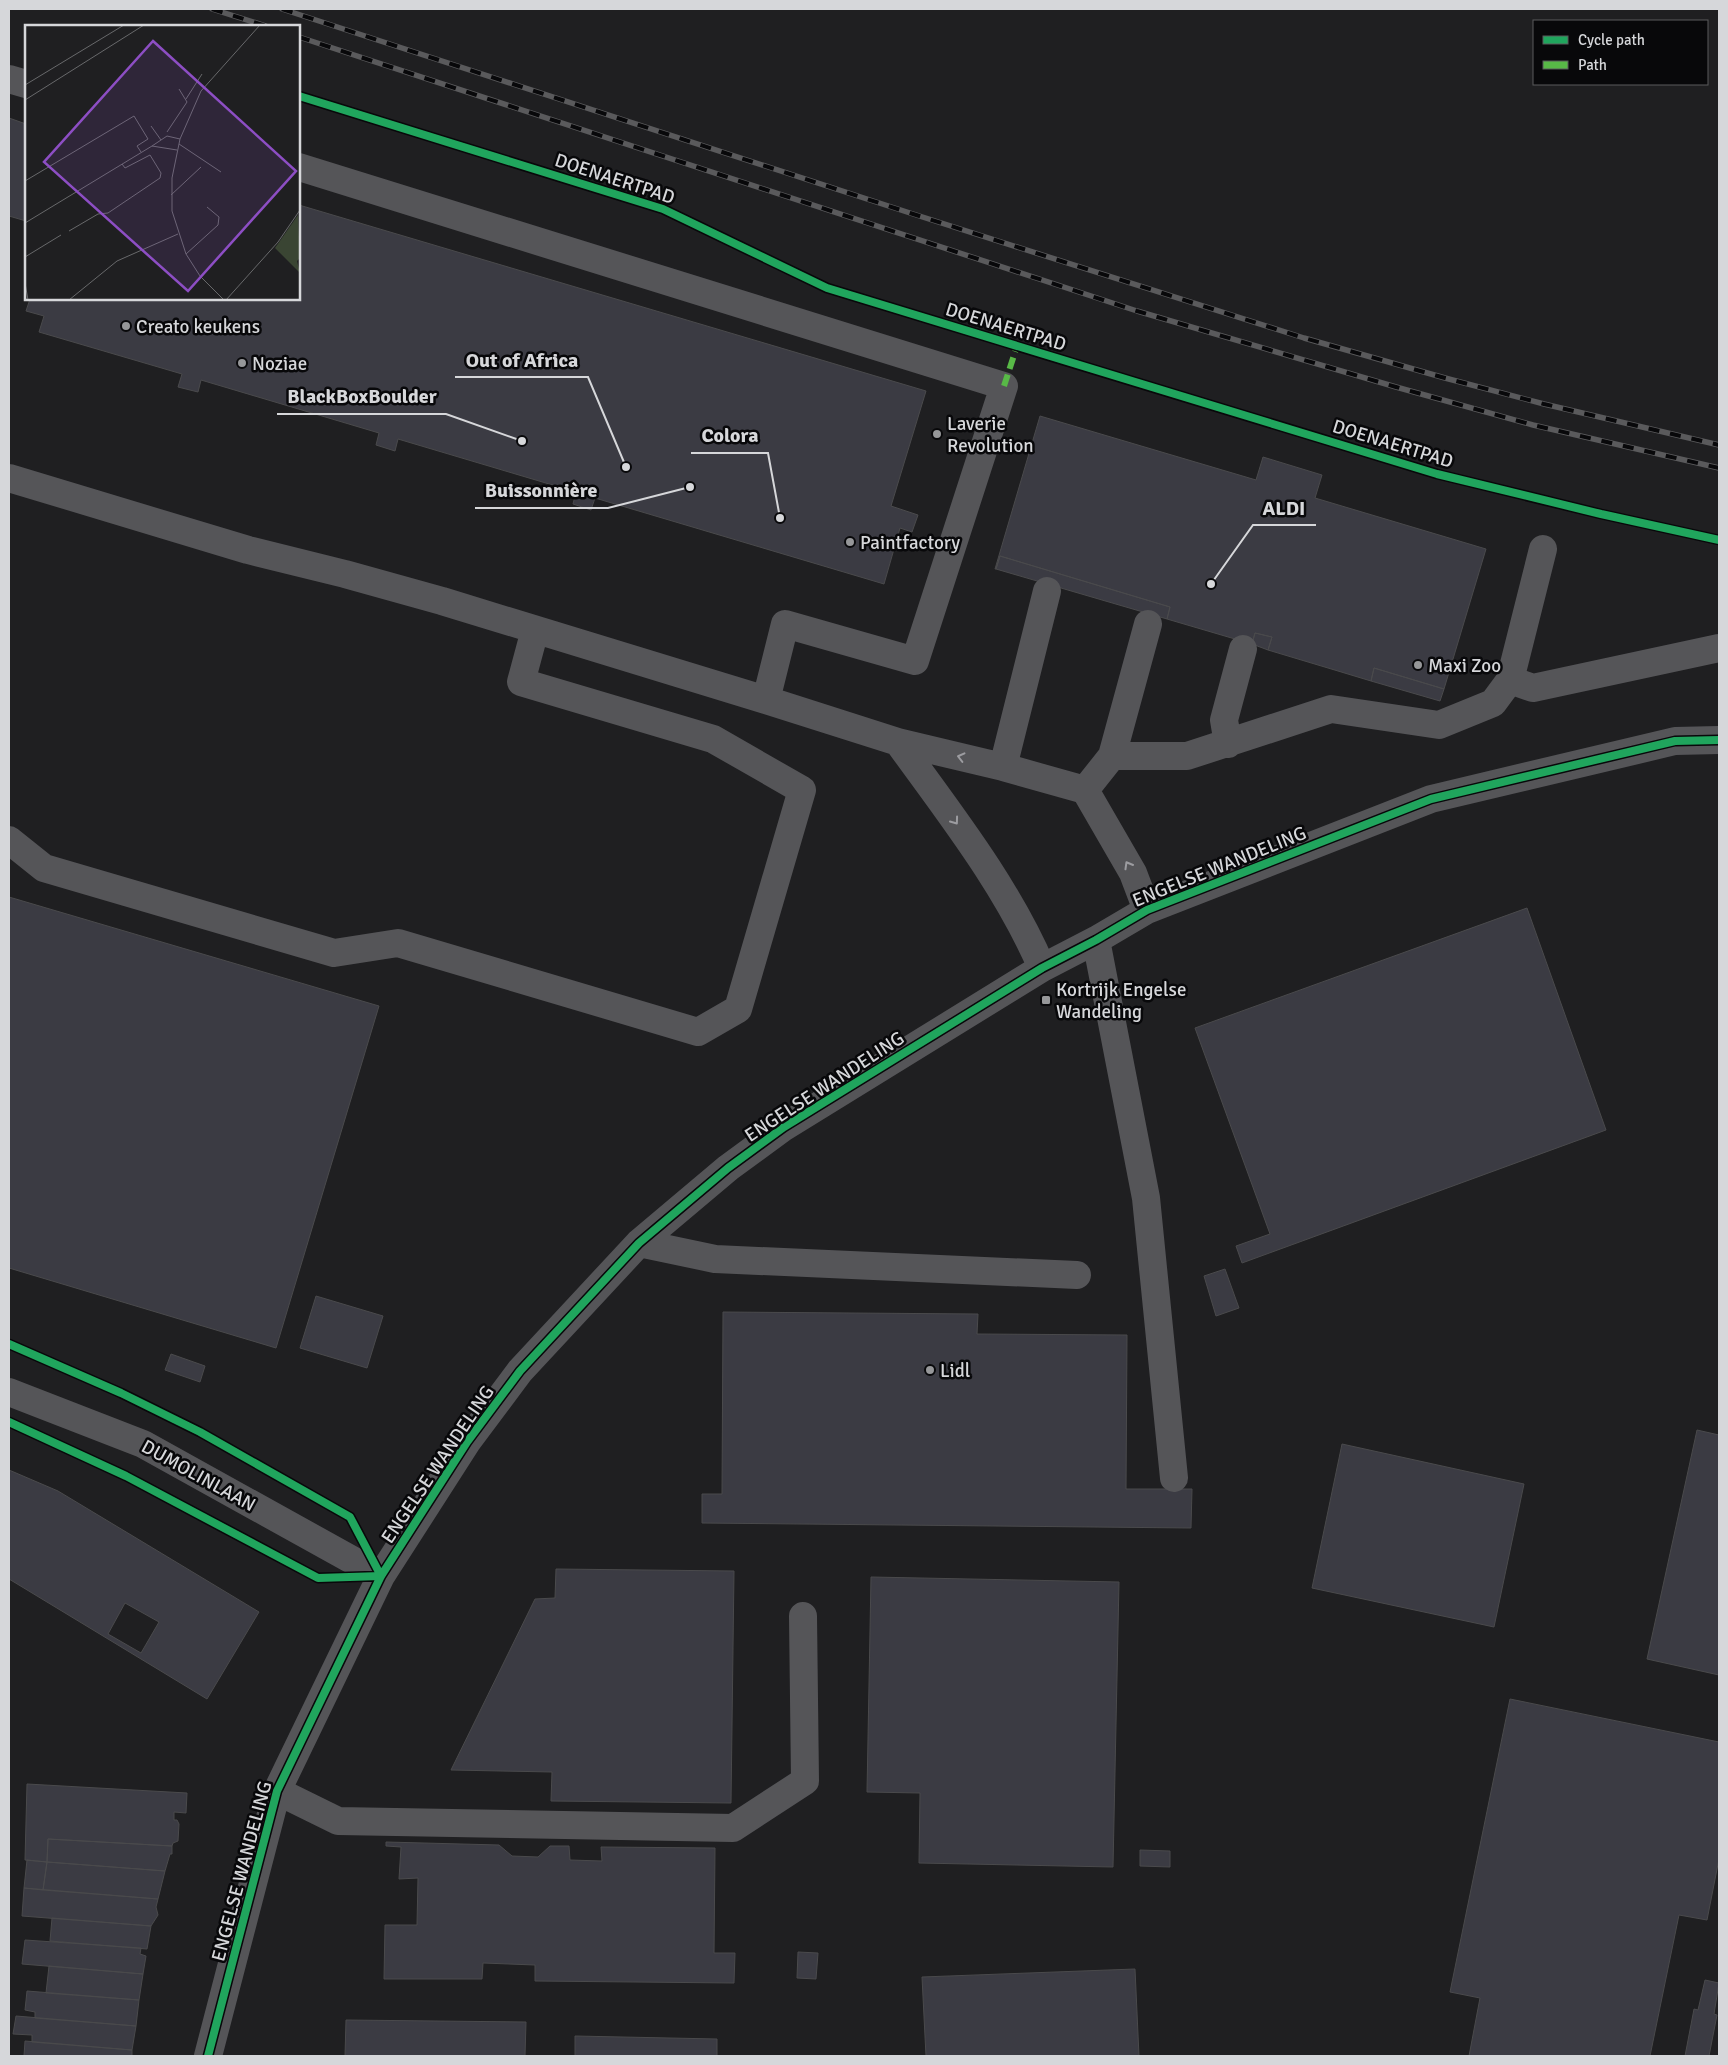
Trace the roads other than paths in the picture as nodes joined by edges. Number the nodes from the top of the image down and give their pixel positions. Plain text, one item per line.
1 (9, 78) edge
2 (25, 84) edge
3 (300, 167) edge
4 (9, 478) edge
5 (1543, 549) dead end
6 (1048, 591) dead end
7 (1148, 624) dead end
8 (535, 630) junction
9 (1719, 648) edge
10 (1243, 649) dead end
11 (1510, 680) junction
12 (766, 700) junction
13 (1719, 740) edge
14 (898, 742) junction
15 (1228, 744) junction
16 (1112, 756) junction
17 (1003, 768) junction
18 (1085, 790) junction
19 (9, 840) edge
20 (1147, 910) junction
21 (1096, 940) junction
22 (1042, 968) junction
23 (639, 1243) junction
24 (1077, 1275) dead end
25 (9, 1392) edge
26 (1174, 1478) dead end
27 (381, 1576) junction
28 (803, 1616) dead end
29 (277, 1791) junction
30 (208, 2056) edge

1 - 2 street
3 - 12 street
4 - 8 street
5 - 11 street
6 - 17 street
7 - 16 street
8 - 12 street
8 - 19 street
9 - 11 street
10 - 15 street
11 - 15 street
12 - 14 street
13 - 20 street, ENGELSE WANDELING
17 -> 14 street
14 -> 22 street
15 - 16 street
16 - 18 street
17 - 18 street
20 -> 18 street
20 - 21 street, ENGELSE WANDELING
21 - 22 street, ENGELSE WANDELING
21 - 26 street
22 - 23 street, ENGELSE WANDELING
23 - 24 street
23 - 27 street, ENGELSE WANDELING
25 - 27 street, DUMOLINLAAN
27 - 29 street, ENGELSE WANDELING
28 - 29 street
29 - 30 street, ENGELSE WANDELING

